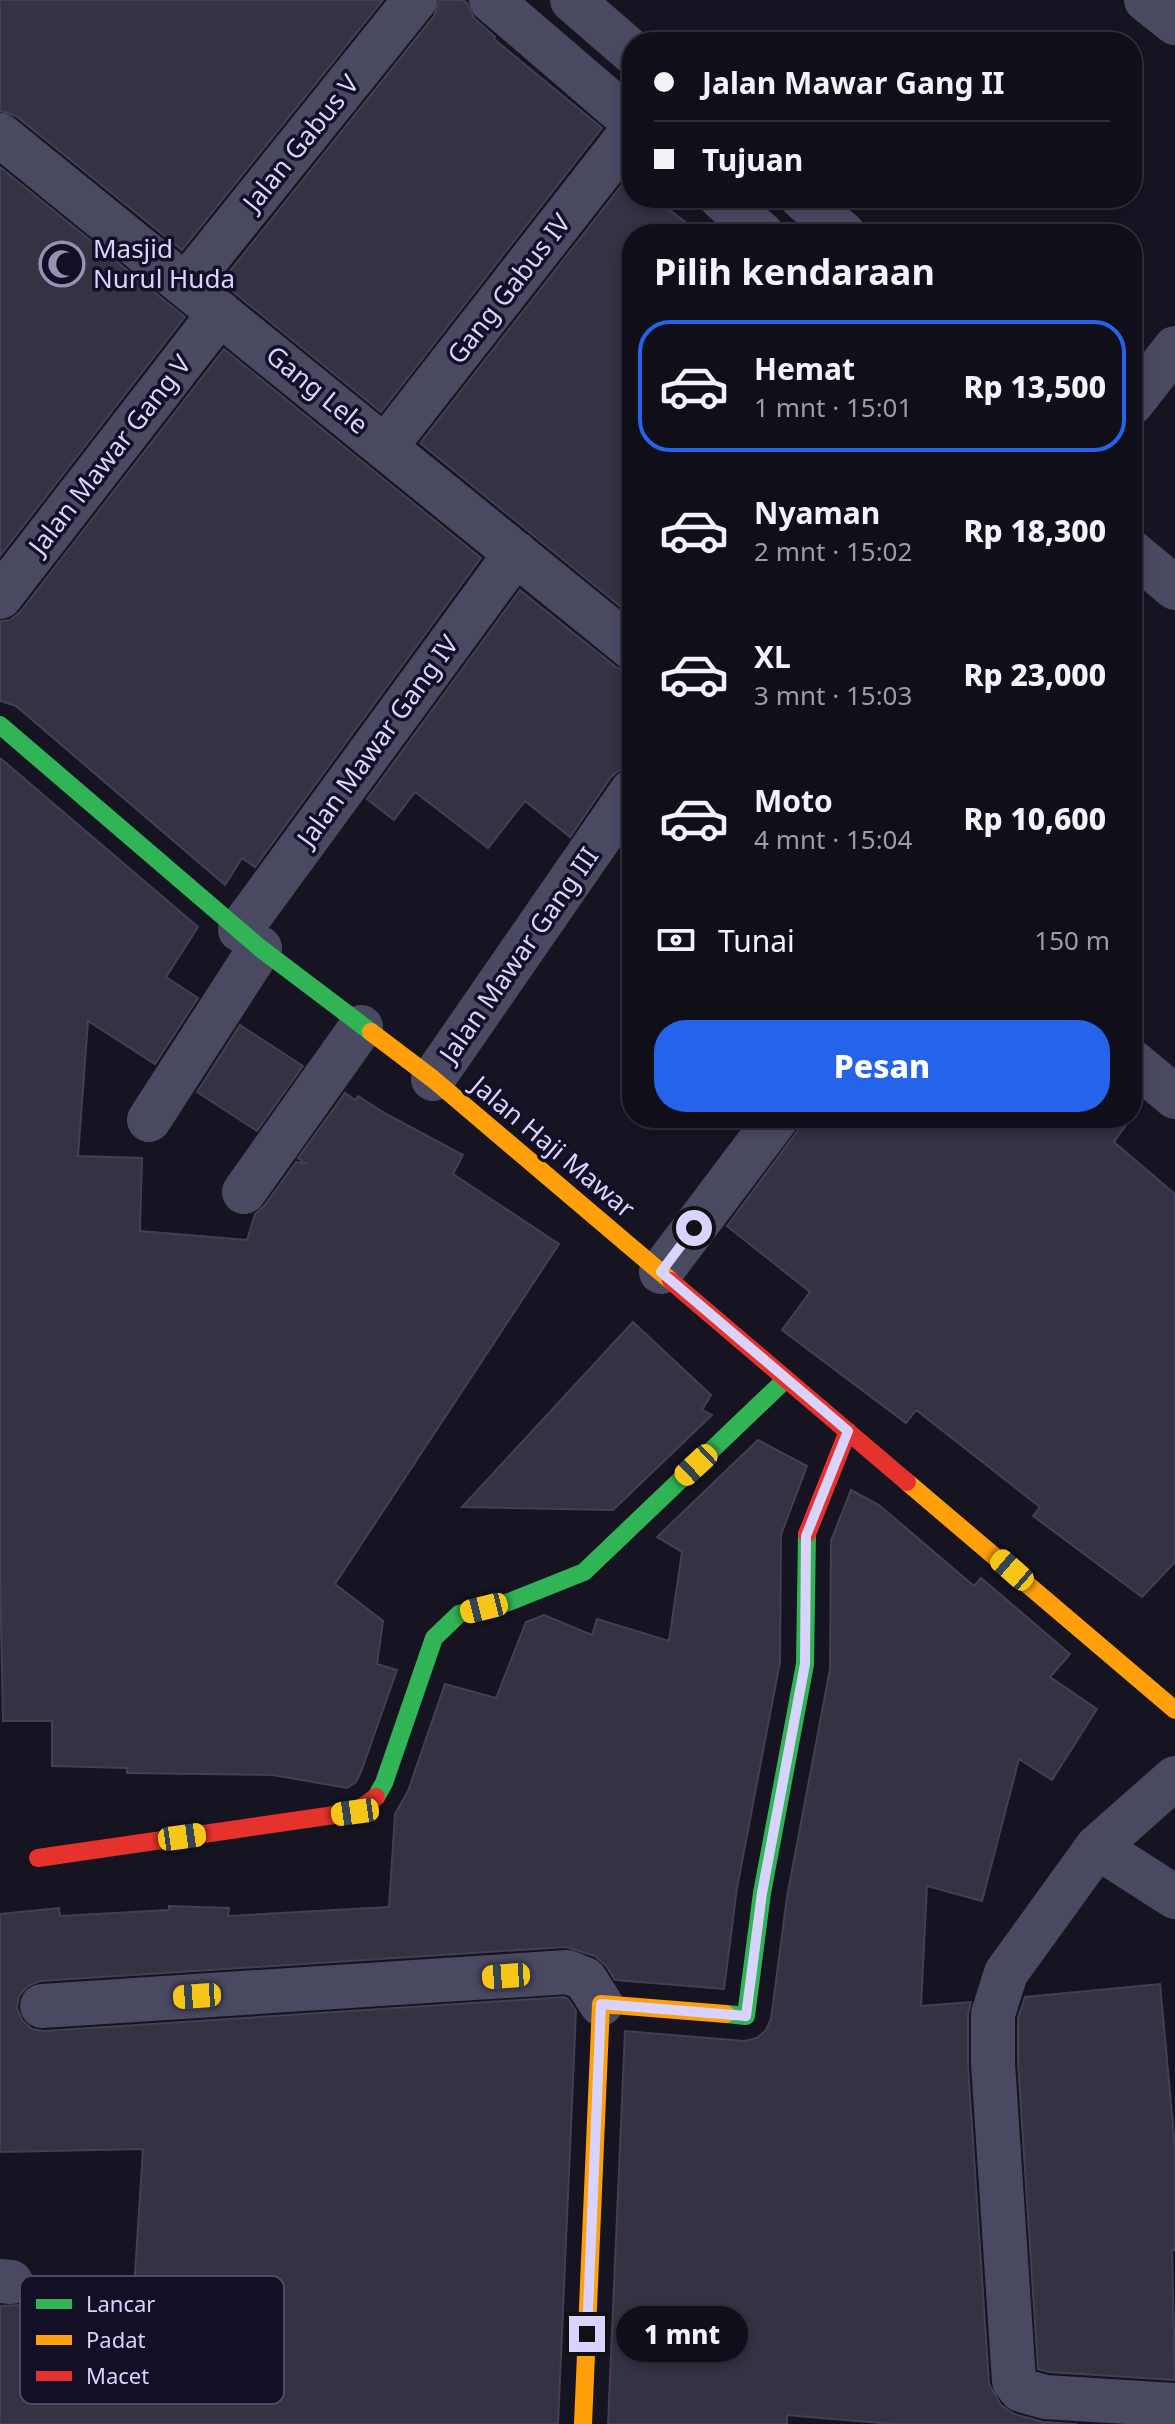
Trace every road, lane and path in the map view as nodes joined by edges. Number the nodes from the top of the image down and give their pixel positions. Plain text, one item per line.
1 (415, 0) edge
2 (491, 0) edge
3 (1146, 0) edge
4 (589, 6) edge
5 (1175, 23) edge
6 (622, 41) edge
7 (622, 112) edge
8 (0, 135) edge
9 (622, 144) edge
10 (732, 208) edge
11 (814, 208) edge
12 (751, 224) edge
13 (832, 224) edge
14 (186, 285) junction
15 (220, 313) junction
16 (1175, 348) edge
17 (1142, 390) edge
18 (386, 446) junction
19 (516, 553) junction
20 (1142, 560) edge
21 (1175, 588) edge
22 (0, 597) edge
23 (622, 640) edge
24 (0, 725) edge
25 (622, 805) edge
26 (250, 939) junction
27 (361, 1027) junction
28 (1142, 1069) edge
29 (433, 1079) junction
30 (1175, 1097) edge
31 (149, 1120) dead end
32 (769, 1128) edge
33 (244, 1192) dead end
34 (661, 1272) junction
35 (785, 1380) junction
36 (848, 1431) junction
37 (1175, 1710) edge
38 (1175, 1778) edge
39 (1097, 1847) junction
40 (38, 1858) dead end
41 (1175, 1897) edge
42 (601, 2004) junction
43 (42, 2006) dead end
44 (1175, 2405) edge
45 (583, 2424) edge

1 - 14 street, Jalan Gabus V
2 - 7 street
3 - 5 street
4 - 6 street
8 - 14 street, Gang Lele
9 - 18 street, Gang Gabus IV
10 - 12 street
11 - 13 street
14 - 15 street, Gang Lele
15 - 18 street, Gang Lele
15 - 22 street, Jalan Mawar Gang V
16 - 17 street
18 - 19 street, Gang Lele
19 - 23 street, Gang Lele
19 - 26 street, Jalan Mawar Gang IV
20 - 21 street
24 - 26 street, Jalan Haji Mawar
25 - 29 street, Jalan Mawar Gang III
26 - 27 street, Jalan Haji Mawar
26 - 31 street, Jalan Mawar Gang IV
27 - 29 street, Jalan Haji Mawar
27 - 33 street
28 - 30 street
29 - 34 street, Jalan Haji Mawar
32 - 34 street
34 - 35 street, Jalan Haji Mawar
35 - 36 street, Jalan Haji Mawar
35 - 40 street
36 - 37 street, Jalan Haji Mawar
36 - 42 street
38 - 39 street
39 - 41 street
39 - 44 street
42 - 43 street
42 - 45 street

